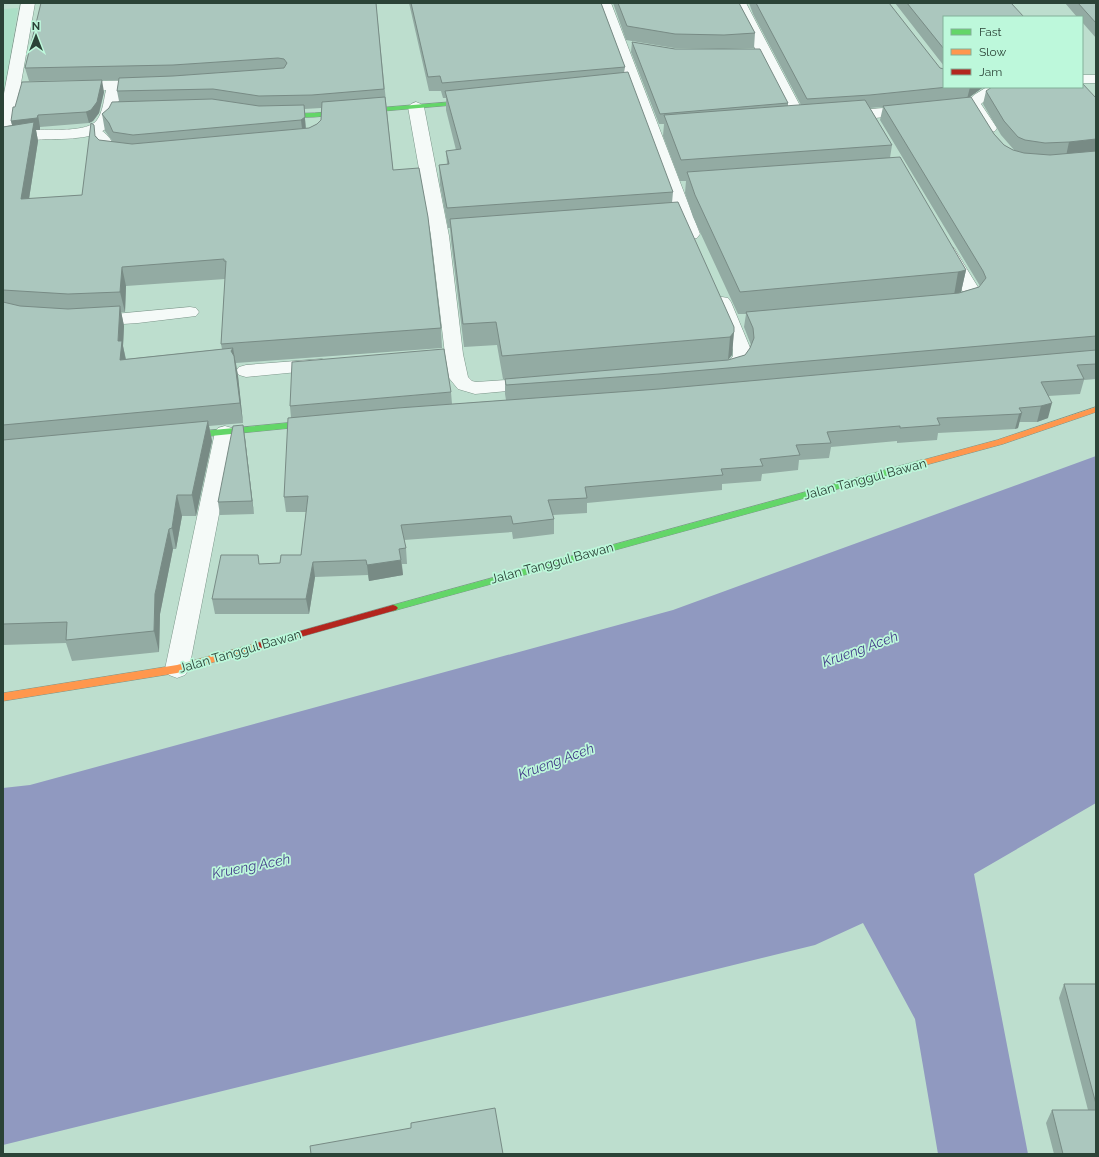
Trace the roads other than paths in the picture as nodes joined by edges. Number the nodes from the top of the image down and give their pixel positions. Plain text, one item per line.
1 (28, 3) edge
2 (604, 3) edge
3 (739, 3) edge
4 (1083, 79) edge
5 (1096, 79) edge
6 (160, 84) edge
7 (115, 85) junction
8 (12, 88) junction
9 (1000, 88) edge
10 (487, 101) edge
11 (416, 107) junction
12 (923, 110) edge
13 (268, 116) edge
14 (830, 117) edge
15 (784, 120) edge
16 (92, 130) junction
17 (996, 138) edge
18 (3, 140) edge
19 (136, 157) edge
20 (941, 239) edge
21 (697, 246) edge
22 (715, 287) edge
23 (933, 304) edge
24 (190, 312) dead end
25 (77, 322) edge
26 (338, 364) edge
27 (702, 370) edge
28 (246, 371) dead end
29 (547, 383) edge
30 (1096, 409) edge
31 (328, 422) edge
32 (225, 432) junction
33 (169, 437) edge
34 (177, 669) junction
35 (3, 697) edge

1 - 8 street
2 - 21 street
3 - 15 street
4 - 5 street
6 - 7 street
7 - 8 street
7 - 16 street
8 - 18 street
9 - 17 street
10 - 11 street
11 - 13 street
11 - 29 street
12 - 14 street
16 - 18 street
16 - 19 lane
20 - 23 street
22 - 27 street
24 - 25 street
26 - 28 street
30 - 34 street, Jalan Tanggul Bawan
31 - 32 street
32 - 33 street
32 - 34 street
34 - 35 street, Jalan Tanggul Bawan

